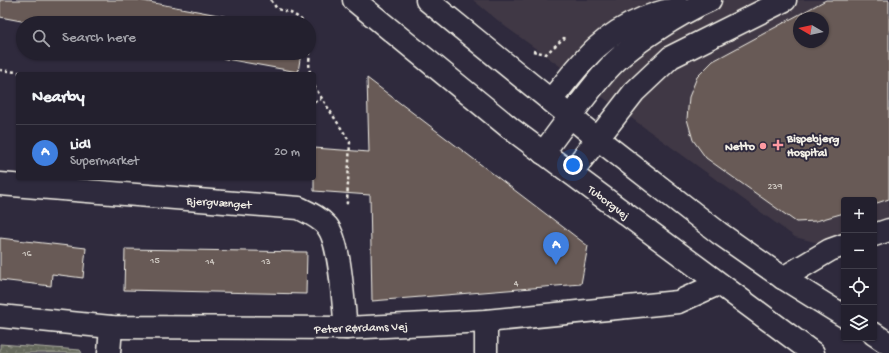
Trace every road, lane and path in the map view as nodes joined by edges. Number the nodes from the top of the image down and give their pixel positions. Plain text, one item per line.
1 (271, 0) edge
2 (354, 0) edge
3 (427, 0) edge
4 (710, 0) edge
5 (784, 0) edge
6 (690, 9) junction
7 (296, 16) edge
8 (309, 60) edge
9 (0, 70) edge
10 (16, 72) edge
11 (310, 72) edge
12 (316, 90) edge
13 (321, 99) junction
14 (550, 100) junction
15 (316, 101) edge
16 (571, 116) junction
17 (598, 139) junction
18 (543, 153) junction
19 (571, 173) junction
20 (0, 184) edge
21 (328, 227) junction
22 (889, 230) edge
23 (877, 234) edge
24 (841, 246) edge
25 (783, 278) junction
26 (718, 284) junction
27 (841, 314) edge
28 (0, 316) edge
29 (486, 321) junction
30 (111, 327) junction
31 (346, 328) junction
32 (877, 336) edge
33 (889, 344) edge
34 (806, 348) edge
35 (109, 353) edge
36 (486, 353) edge
37 (819, 353) edge

1 - 7 path
2 - 18 street, Tuborgvej
3 - 14 street
4 - 6 street
5 - 17 street
6 - 14 street
6 - 16 street
8 - 11 path
9 - 10 path
12 - 13 path
13 - 15 path
13 - 21 path
14 - 16 street
16 - 17 street
16 - 18 street
17 - 19 street
17 - 25 street
18 - 19 street, Tuborgvej
19 - 26 street, Tuborgvej
20 - 21 street, Bjergvænget
21 - 31 street, Bjergvænget
22 - 23 street
24 - 25 street
25 - 27 street
26 - 29 street, Peter Rørdams Vej
26 - 34 street, Tuborgvej
28 - 30 street, Peter Rørdams Vej
29 - 31 street, Peter Rørdams Vej
29 - 36 street
30 - 31 street, Peter Rørdams Vej
30 - 35 street
32 - 33 street
34 - 37 street, Tuborgvej

